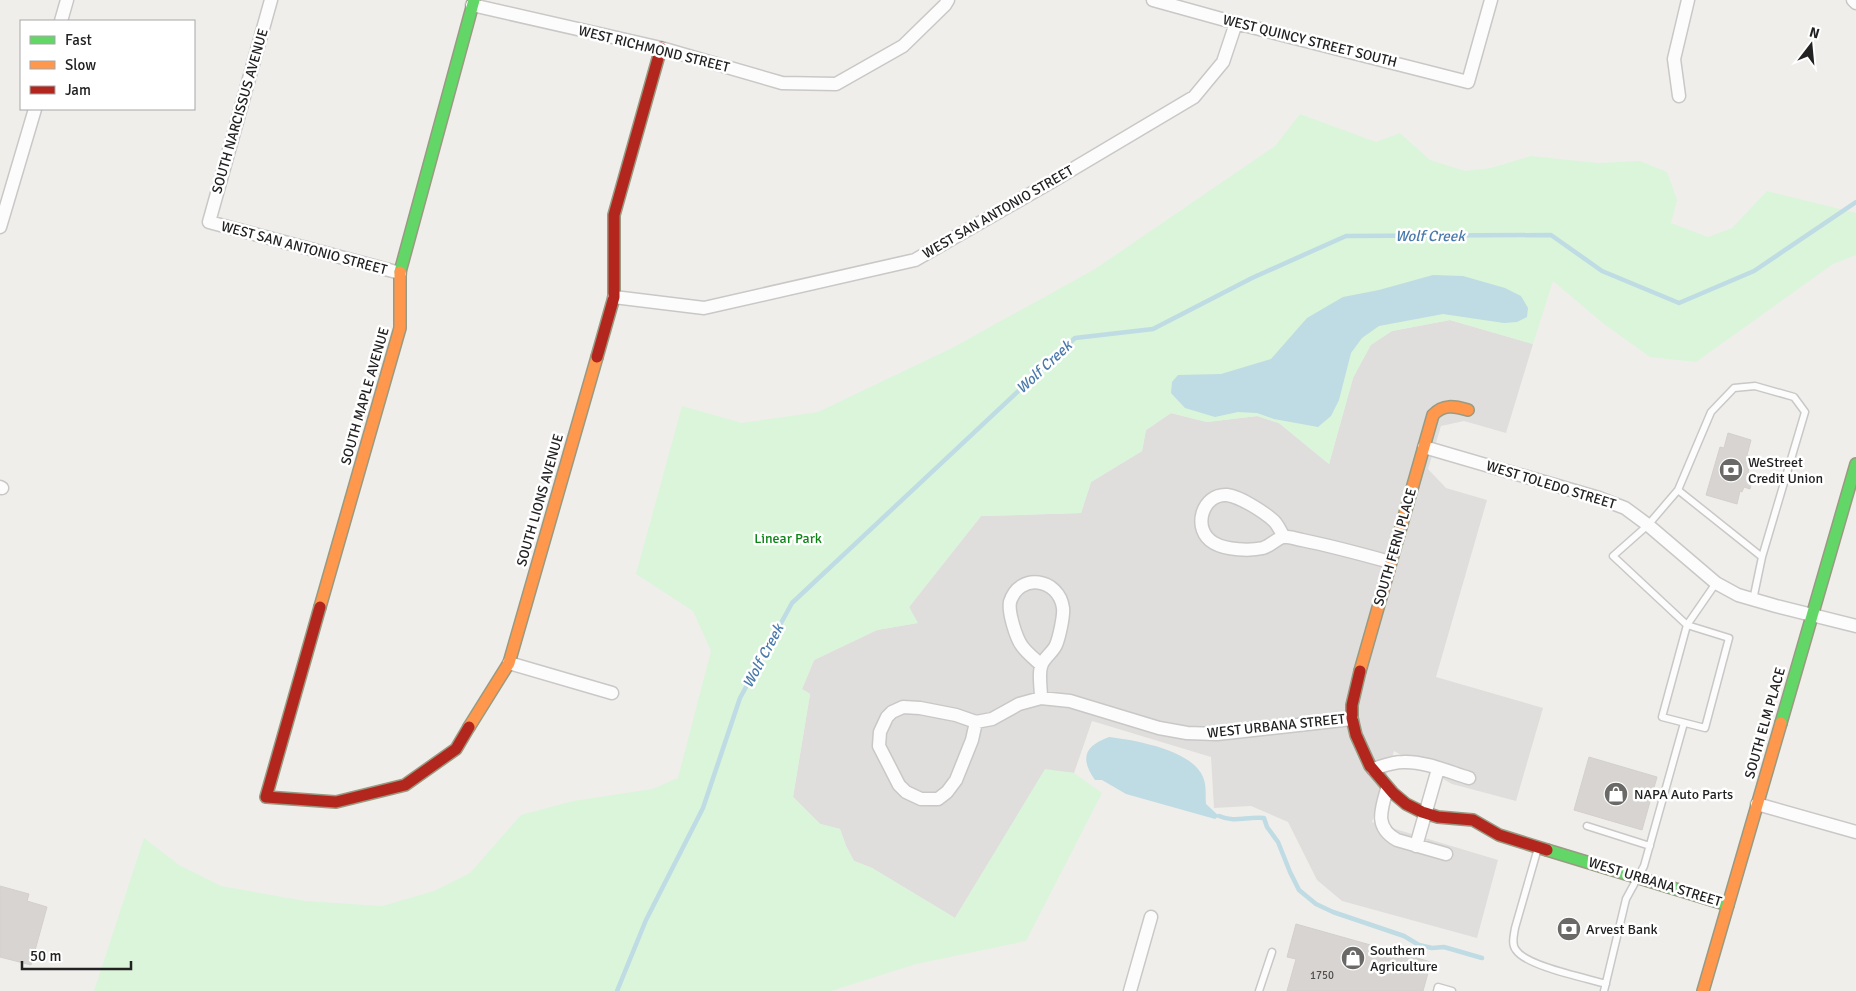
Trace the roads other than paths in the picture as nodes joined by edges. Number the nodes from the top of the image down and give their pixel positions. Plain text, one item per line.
1 (67, 0) edge
2 (271, 0) edge
3 (948, 0) edge
4 (1153, 0) edge
5 (1491, 0) edge
6 (1688, 0) edge
7 (1853, 0) edge
8 (473, 2) edge
9 (1856, 3) edge
10 (61, 20) edge
11 (1236, 23) junction
12 (661, 48) junction
13 (1679, 96) dead end
14 (35, 110) edge
15 (209, 222) joint
16 (0, 227) edge
17 (400, 273) junction
18 (614, 296) junction
19 (1468, 410) dead end
20 (1424, 447) junction
21 (1856, 464) edge
22 (1678, 490) junction
23 (1648, 525) junction
24 (1284, 537) junction
25 (1762, 557) junction
26 (1390, 562) junction
27 (1716, 583) junction
28 (1753, 600) junction
29 (1813, 615) junction
30 (1687, 625) junction
31 (1856, 626) edge
32 (509, 663) junction
33 (1041, 665) junction
34 (612, 693) dead end
35 (1042, 698) junction
36 (1352, 719) junction
37 (976, 722) junction
38 (1684, 723) junction
39 (1438, 769) junction
40 (1373, 770) junction
41 (1469, 778) dead end
42 (1387, 789) junction
43 (266, 797) joint
44 (1757, 804) junction
45 (1424, 812) junction
46 (1587, 826) dead end
47 (1856, 832) edge
48 (1416, 846) junction
49 (1650, 846) junction
50 (1538, 847) junction
51 (1446, 854) dead end
52 (1638, 877) junction
53 (1728, 904) junction
54 (1151, 917) dead end
55 (1272, 952) dead end
56 (1605, 988) edge
57 (1130, 991) edge
58 (1259, 991) edge
59 (1437, 991) edge
60 (1452, 991) edge
61 (1704, 991) edge

1 - 10 street
2 - 15 street, SOUTH NARCISSUS AVENUE
3 - 12 street, WEST RICHMOND STREET
4 - 11 street, WEST QUINCY STREET SOUTH
5 - 11 street, WEST QUINCY STREET SOUTH
6 - 13 street
7 - 9 street
8 - 12 street, WEST RICHMOND STREET
8 - 17 street, SOUTH MAPLE AVENUE
11 - 18 street, WEST SAN ANTONIO STREET
12 - 18 street, SOUTH LIONS AVENUE
14 - 16 street
15 - 17 street, WEST SAN ANTONIO STREET
17 - 43 street, SOUTH MAPLE AVENUE
18 - 32 street, SOUTH LIONS AVENUE
19 - 20 street, SOUTH FERN PLACE
20 - 23 street, WEST TOLEDO STREET
20 - 26 street, SOUTH FERN PLACE
21 - 29 street, SOUTH ELM PLACE
22 - 23 lane
22 - 25 lane
22 - 25 lane
23 - 27 street, WEST TOLEDO STREET
23 - 30 lane
24 - 24 street
24 - 26 street
25 - 28 lane
26 - 36 street, SOUTH FERN PLACE
27 - 28 street, WEST TOLEDO STREET
27 - 30 lane
28 - 29 street, WEST TOLEDO STREET
29 - 31 street, WEST TOLEDO STREET
29 - 44 street, SOUTH ELM PLACE
30 - 38 lane
30 - 38 lane
32 - 34 street
32 - 43 street, SOUTH LIONS AVENUE
33 - 33 street
33 - 35 street
35 - 36 street, WEST URBANA STREET
35 - 37 street, WEST URBANA STREET
36 - 40 street, WEST URBANA STREET
37 - 37 street
38 - 49 lane
39 - 40 street
39 - 41 street
39 - 45 street
40 - 42 street, WEST URBANA STREET
42 - 45 street, WEST URBANA STREET
42 - 48 street
44 - 47 street
44 - 53 street, SOUTH ELM PLACE
45 - 48 street
45 - 50 street, WEST URBANA STREET
46 - 49 lane
48 - 51 street
49 - 52 lane
50 - 52 street, WEST URBANA STREET
50 - 56 lane
52 - 53 street, WEST URBANA STREET
52 - 56 lane
53 - 61 street, SOUTH ELM PLACE
54 - 57 street
55 - 58 lane
59 - 60 lane

